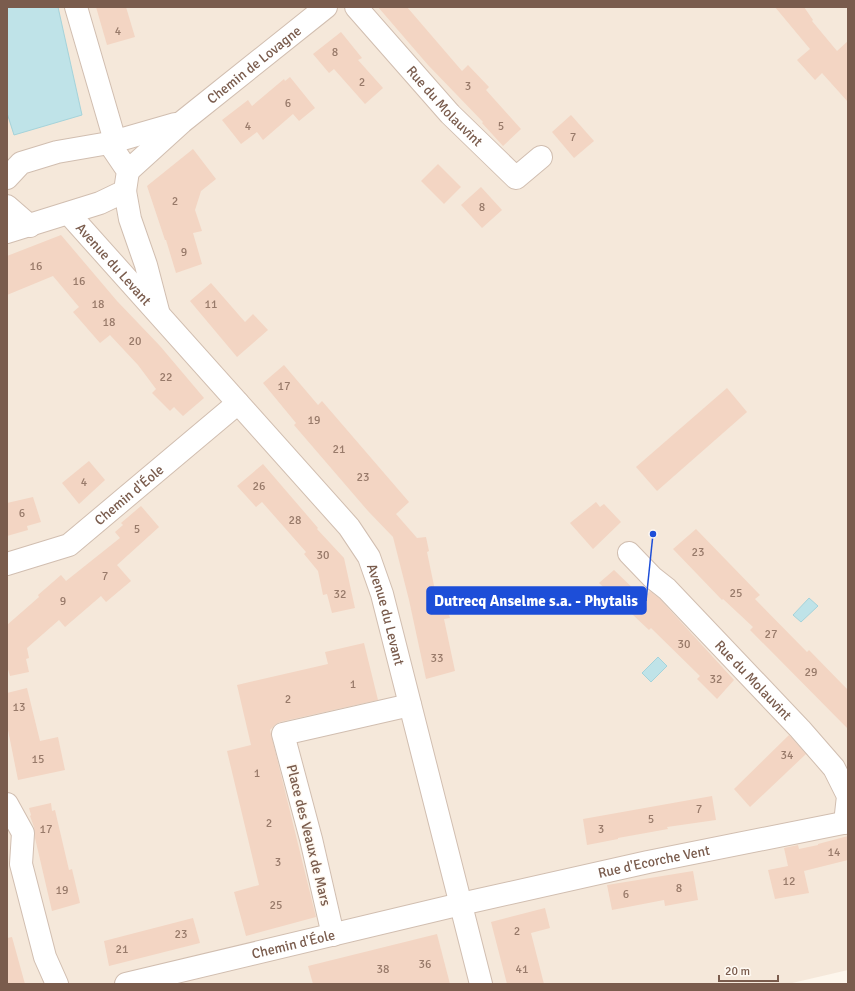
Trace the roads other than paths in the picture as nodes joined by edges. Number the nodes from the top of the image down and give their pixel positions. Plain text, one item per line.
1 (76, 7) edge
2 (326, 7) edge
3 (356, 7) edge
4 (182, 122) junction
5 (112, 142) junction
6 (541, 157) dead end
7 (7, 177) edge
8 (126, 181) junction
9 (7, 206) edge
10 (69, 214) junction
11 (30, 226) junction
12 (7, 232) edge
13 (159, 314) junction
14 (238, 403) junction
15 (629, 553) dead end
16 (7, 564) edge
17 (410, 705) junction
18 (7, 804) edge
19 (847, 822) edge
20 (461, 904) junction
21 (333, 935) junction
22 (57, 984) edge
23 (126, 984) edge
24 (481, 984) edge

1 - 5 street
2 - 4 street, Chemin de Lovagne
3 - 6 street, Rue du Molauvint
4 - 5 street, Chemin de Lovagne
4 - 8 street, Chemin de Lovagne
5 - 7 street, Chemin de Lovagne
5 - 8 street
8 - 10 street, Chemin de Lovagne
8 - 13 street, Avenue du Levant
9 - 11 street
10 - 11 street, Chemin de Lovagne
10 - 13 street, Avenue du Levant
11 - 12 street
13 - 14 street, Avenue du Levant
14 - 16 street, Chemin d'Éole
14 - 17 street, Avenue du Levant
15 - 19 street, Rue du Molauvint
17 - 20 street, Avenue du Levant
17 - 21 street, Place des Veaux de Mars
18 - 22 street
19 - 20 street, Rue d'Ecorche Vent
20 - 21 street, Chemin d'Éole
20 - 24 street, Avenue du Levant
21 - 23 street, Chemin d'Éole

